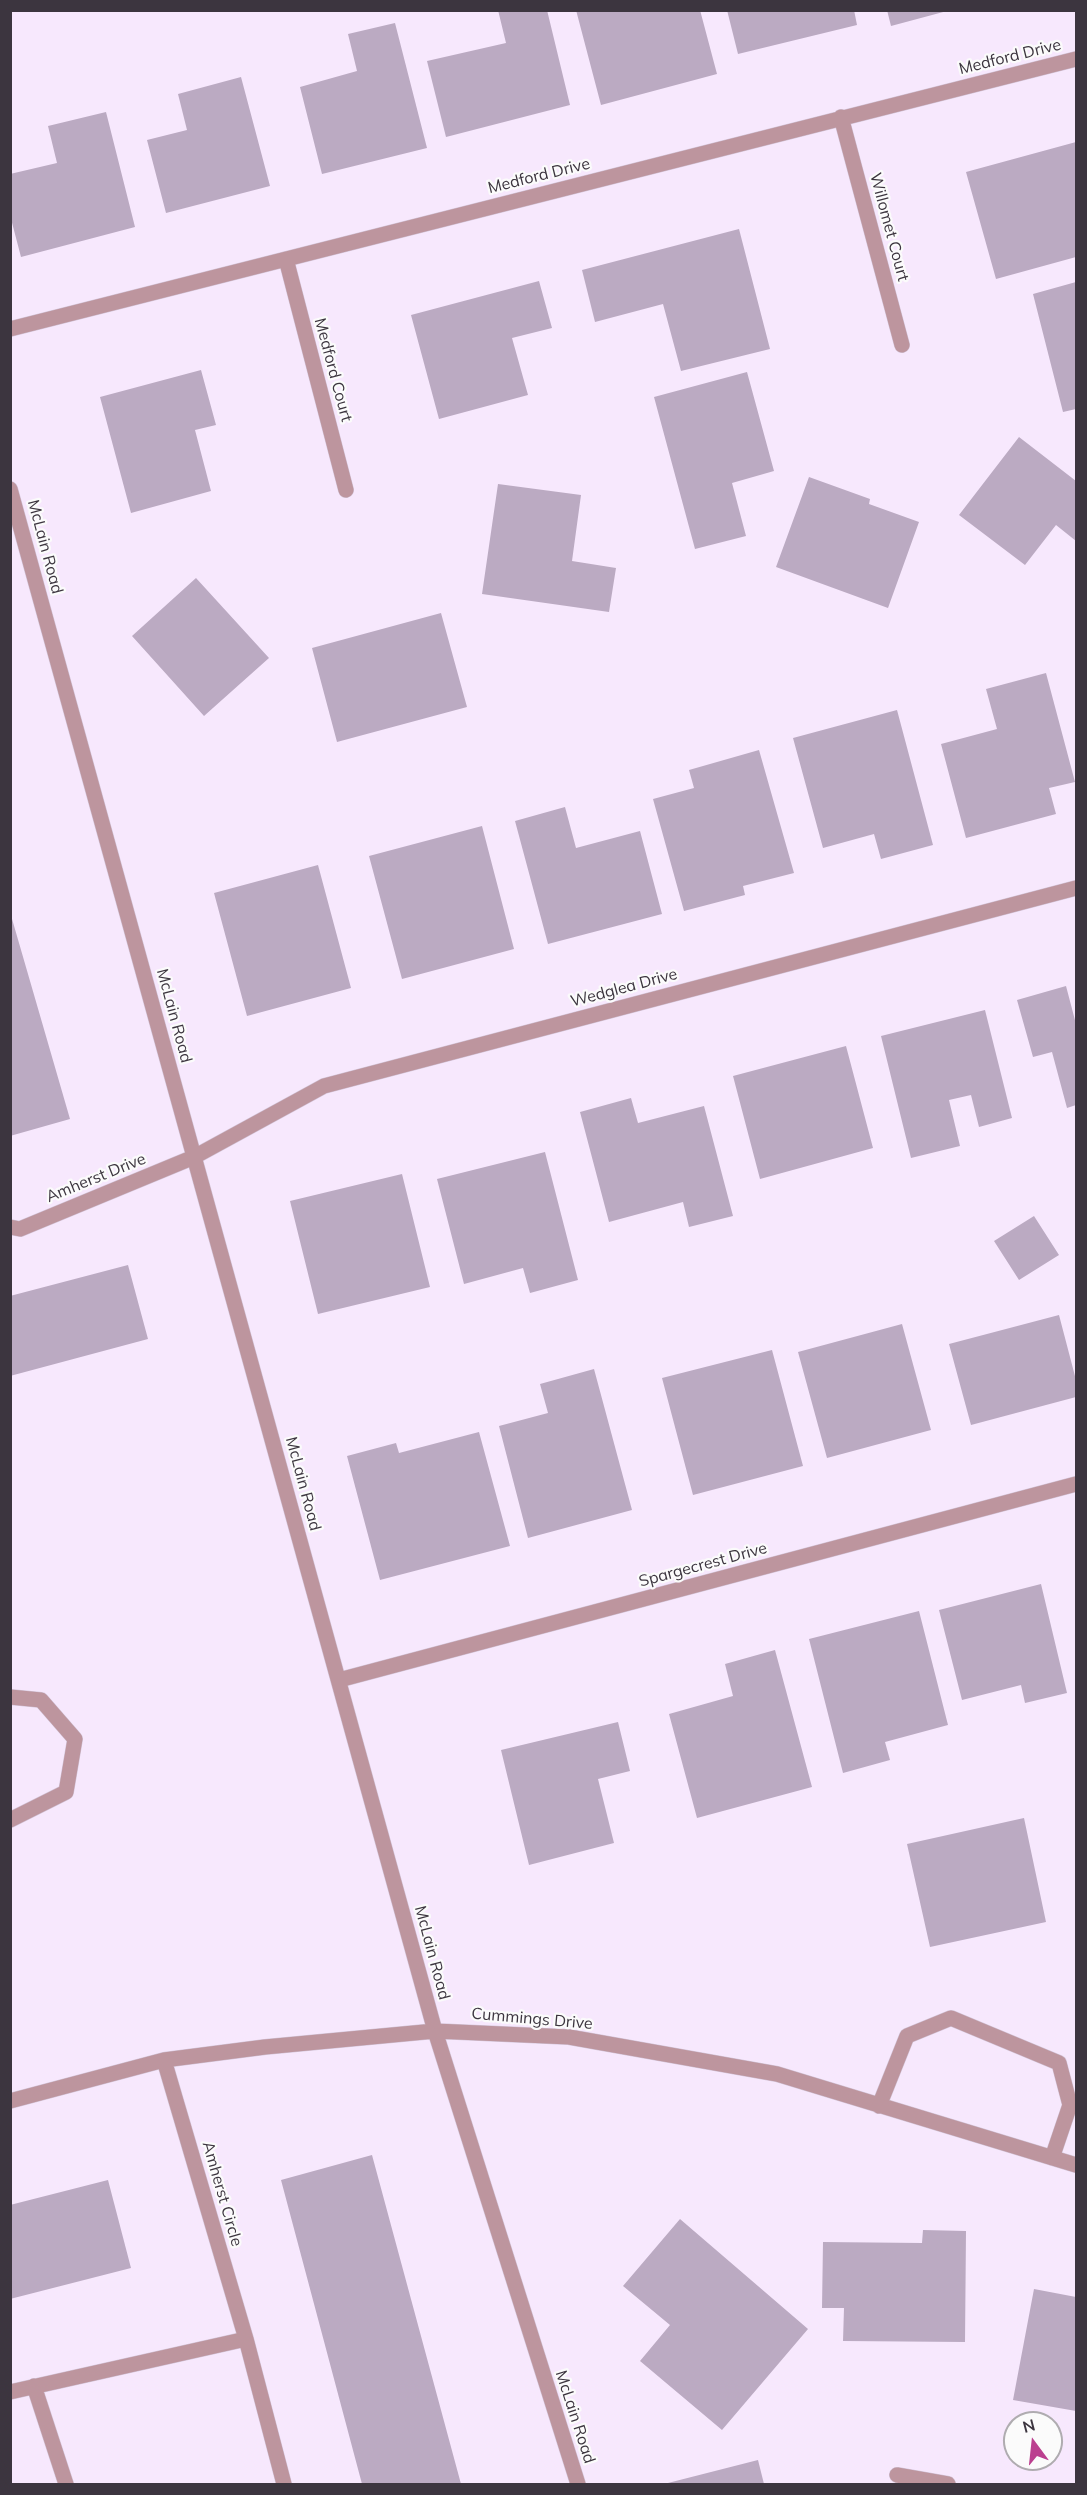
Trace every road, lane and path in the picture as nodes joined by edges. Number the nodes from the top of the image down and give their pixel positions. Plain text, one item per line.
1 (1077, 59) edge
2 (841, 117) junction
3 (286, 259) junction
4 (10, 329) edge
5 (902, 345) dead end
6 (10, 489) edge
7 (346, 490) dead end
8 (1077, 888) edge
9 (194, 1157) junction
10 (10, 1227) edge
11 (1077, 1484) edge
12 (339, 1680) junction
13 (10, 1697) edge
14 (10, 1820) edge
15 (435, 2031) junction
16 (164, 2060) junction
17 (10, 2101) edge
18 (879, 2106) junction
19 (1052, 2158) junction
20 (1077, 2165) edge
21 (246, 2339) junction
22 (34, 2386) junction
23 (10, 2392) edge
24 (897, 2475) dead end
25 (66, 2484) edge
26 (284, 2484) edge
27 (578, 2484) edge
28 (948, 2484) edge

1 - 2 street, Medford Drive
2 - 3 street, Medford Drive
2 - 5 street, Willomet Court
3 - 4 street, Medford Drive
3 - 7 street, Medford Court
6 - 9 street, McLain Road
8 - 9 street, Wedglea Drive
9 - 10 street, Amherst Drive
9 - 12 street, McLain Road
11 - 12 street, Spargecrest Drive
12 - 15 street, McLain Road
13 - 14 street
15 - 16 street, Cummings Drive
15 - 18 street, Cummings Drive
15 - 27 street, McLain Road
16 - 17 street, Cummings Drive
16 - 21 street, Amherst Circle
18 - 19 street, Cummings Drive
18 - 19 street
19 - 20 street, Cummings Drive
21 - 22 street
21 - 26 street, Amherst Circle
22 - 23 street
22 - 25 street
24 - 28 street

